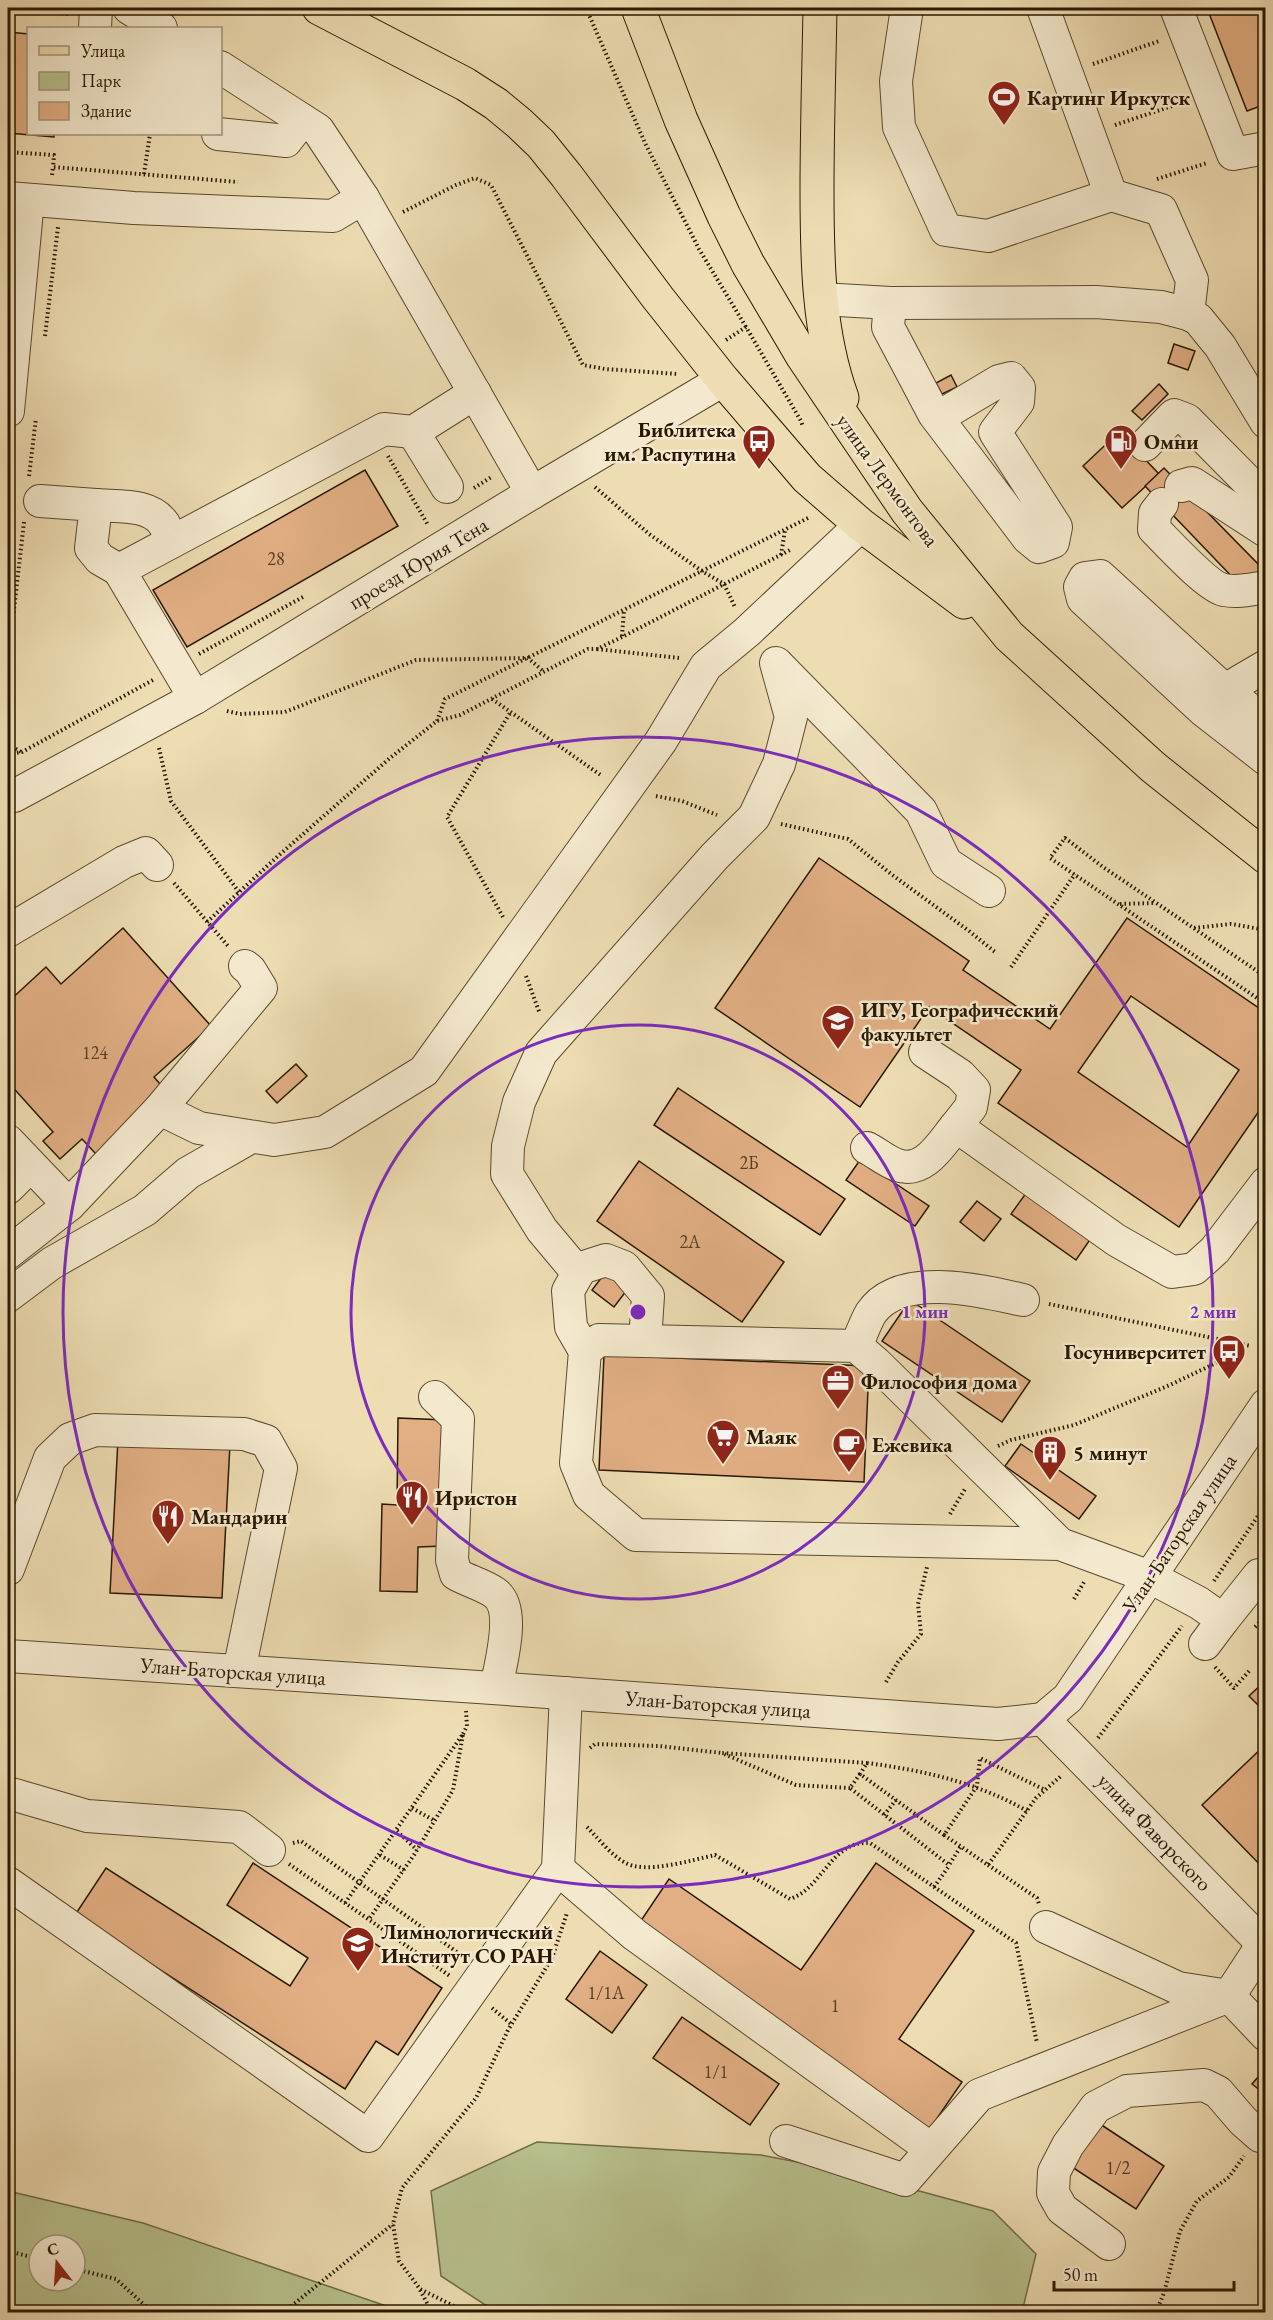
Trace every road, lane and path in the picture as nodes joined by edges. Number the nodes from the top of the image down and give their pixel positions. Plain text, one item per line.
1 (129, 8) edge
2 (319, 8) edge
3 (586, 8) edge
4 (638, 8) edge
5 (820, 8) edge
6 (908, 8) edge
7 (1042, 8) edge
8 (8, 9) edge
9 (88, 17) edge
10 (1180, 19) edge
11 (159, 27) edge
12 (1114, 58) dead end
13 (222, 68) edge
14 (1209, 93) junction
15 (1136, 118) dead end
16 (302, 120) junction
17 (222, 134) edge
18 (150, 135) edge
19 (1266, 148) edge
20 (8, 152) edge
21 (1233, 154) junction
22 (53, 167) junction
23 (144, 174) junction
24 (1160, 178) dead end
25 (238, 182) dead end
26 (1111, 195) junction
27 (363, 198) junction
28 (37, 201) edge
29 (400, 213) dead end
30 (821, 299) junction
31 (890, 303) junction
32 (1188, 314) junction
33 (746, 327) junction
34 (44, 346) dead end
35 (703, 370) junction
36 (475, 393) junction
37 (970, 399) junction
38 (22, 414) edge
39 (936, 416) junction
40 (1266, 422) edge
41 (803, 430) dead end
42 (413, 432) junction
43 (995, 432) junction
44 (1145, 445) dead end
45 (386, 452) dead end
46 (879, 471) junction
47 (486, 480) dead end
48 (591, 483) dead end
49 (460, 488) joint
50 (532, 493) junction
51 (1266, 500) edge
52 (31, 503) junction
53 (96, 505) junction
54 (812, 516) dead end
55 (861, 525) junction
56 (785, 529) junction
57 (1266, 531) edge
58 (171, 542) junction
59 (799, 546) dead end
60 (442, 549) junction
61 (781, 555) junction
62 (119, 570) junction
63 (702, 571) junction
64 (724, 584) junction
65 (1266, 587) edge
66 (624, 610) junction
67 (747, 632) junction
68 (1009, 636) junction
69 (622, 637) junction
70 (597, 649) junction
71 (528, 658) junction
72 (713, 661) junction
73 (8, 662) edge
74 (776, 663) junction
75 (1266, 666) edge
76 (544, 672) junction
77 (1225, 690) junction
78 (492, 699) junction
79 (206, 704) junction
80 (510, 713) junction
81 (152, 721) junction
82 (436, 721) junction
83 (1266, 723) edge
84 (8, 744) edge
85 (22, 752) dead end
86 (1266, 759) edge
87 (626, 790) junction
88 (8, 797) edge
89 (749, 823) junction
90 (1266, 857) edge
91 (157, 865) joint
92 (1075, 874) junction
93 (989, 891) dead end
94 (239, 892) junction
95 (1155, 903) junction
96 (1119, 904) junction
97 (207, 922) junction
98 (1193, 928) junction
99 (1266, 930) edge
100 (8, 931) edge
101 (517, 943) junction
102 (994, 952) dead end
103 (245, 966) joint
104 (1011, 967) dead end
105 (1266, 977) edge
106 (1266, 1004) edge
107 (925, 1052) dead end
108 (541, 1053) junction
109 (160, 1109) junction
110 (956, 1126) junction
111 (250, 1137) junction
112 (8, 1141) edge
113 (867, 1148) dead end
114 (30, 1166) junction
115 (1266, 1184) edge
116 (8, 1188) edge
117 (69, 1205) junction
118 (8, 1253) edge
119 (578, 1273) junction
120 (8, 1296) edge
121 (1023, 1299) joint
122 (645, 1341) junction
123 (1234, 1344) junction
124 (1251, 1346) dead end
125 (856, 1347) junction
126 (585, 1351) junction
127 (435, 1396) dead end
128 (1266, 1405) edge
129 (980, 1465) junction
130 (936, 1542) junction
131 (1060, 1544) junction
132 (8, 1569) edge
133 (1266, 1575) edge
134 (1150, 1577) junction
135 (1085, 1581) dead end
136 (1074, 1599) dead end
137 (1223, 1620) junction
138 (1259, 1623) dead end
139 (1266, 1629) edge
140 (1205, 1644) joint
141 (8, 1656) edge
142 (1251, 1669) dead end
143 (239, 1671) junction
144 (886, 1682) dead end
145 (496, 1688) junction
146 (566, 1693) junction
147 (1043, 1719) junction
148 (466, 1726) dead end
149 (463, 1734) junction
150 (722, 1753) junction
151 (585, 1757) dead end
152 (867, 1763) junction
153 (860, 1774) junction
154 (1062, 1775) dead end
155 (976, 1786) junction
156 (849, 1788) junction
157 (1045, 1790) junction
158 (8, 1793) edge
159 (896, 1800) junction
160 (411, 1808) junction
161 (1027, 1811) junction
162 (884, 1815) junction
163 (435, 1821) junction
164 (585, 1825) dead end
165 (397, 1831) junction
166 (944, 1835) junction
167 (961, 1846) junction
168 (269, 1850) junction
169 (417, 1850) junction
170 (380, 1855) junction
171 (949, 1865) junction
172 (988, 1865) junction
173 (558, 1869) junction
174 (404, 1870) junction
175 (8, 1883) edge
176 (361, 1883) junction
177 (934, 1887) junction
178 (384, 1900) junction
179 (345, 1903) junction
180 (369, 1919) junction
181 (1046, 1927) joint
182 (1264, 1945) edge
183 (478, 1981) junction
184 (1229, 1996) junction
185 (1266, 2035) edge
186 (1042, 2070) junction
187 (1263, 2136) edge
188 (786, 2141) dead end
189 (931, 2149) junction
190 (393, 2224) junction
191 (1108, 2244) dead end
192 (8, 2252) edge
193 (27, 2256) edge
194 (87, 2271) edge
195 (420, 2289) junction
196 (152, 2313) edge
197 (284, 2313) edge
198 (432, 2313) edge
199 (466, 2313) edge
200 (1156, 2313) edge

1 - 11 street
2 - 35 main road
3 - 33 path
4 - 46 main road, улица Лермонтова
5 - 30 main road
6 - 26 street
7 - 26 street
8 - 9 path
10 - 12 path
10 - 14 street
13 - 16 street
14 - 15 path
14 - 21 street
16 - 17 street
16 - 27 street
18 - 23 path
19 - 21 street
20 - 22 path
21 - 24 path
22 - 23 path
22 - 28 path
23 - 25 path
26 - 32 street
27 - 28 street
27 - 36 street
28 - 34 path
28 - 38 street
29 - 35 path
30 - 31 street
30 - 46 main road
31 - 32 street
31 - 39 street
32 - 40 street
33 - 35 path
33 - 41 path
35 - 50 street, проезд Юрия Тена
35 - 55 main road
36 - 42 street
36 - 50 street
37 - 39 street
37 - 43 street
37 - 43 street
38 - 52 path
39 - 43 street
42 - 49 street
42 - 58 street
44 - 51 street
45 - 60 path
46 - 68 main road, улица Лермонтова
47 - 49 path
48 - 63 path
50 - 60 street, проезд Юрия Тена
52 - 53 street
52 - 73 path
53 - 58 street
53 - 62 street
54 - 56 path
55 - 67 street
55 - 68 main road
56 - 61 path
56 - 63 path
57 - 65 street
58 - 62 street
59 - 61 path
60 - 79 street, проезд Юрия Тена
61 - 64 path
62 - 79 street
63 - 64 path
63 - 66 path
64 - 69 path
66 - 69 path
66 - 71 path
67 - 72 street
67 - 74 street
68 - 90 main road, улица Лермонтова
69 - 70 path
70 - 72 path
70 - 76 path
71 - 76 path
71 - 79 path
71 - 82 path
72 - 87 street
74 - 89 street
74 - 93 street
75 - 77 street
76 - 78 path
77 - 83 street
77 - 86 street
78 - 80 path
78 - 82 path
79 - 81 street, проезд Юрия Тена
80 - 87 path
80 - 101 path
81 - 88 street, проезд Юрия Тена
81 - 94 path
82 - 94 path
84 - 85 path
87 - 89 path
87 - 101 street
89 - 102 path
89 - 108 street
91 - 97 path
91 - 100 street
92 - 95 path
92 - 96 path
92 - 104 path
94 - 97 path
95 - 96 path
95 - 98 path
96 - 106 path
97 - 103 path
98 - 99 path
98 - 105 path
101 - 108 path
101 - 111 street
103 - 109 street
107 - 110 street
108 - 119 street
109 - 111 street
109 - 117 street
110 - 113 street
110 - 115 street
111 - 120 street
112 - 114 street
114 - 116 street
114 - 117 street
117 - 118 street
119 - 122 street
119 - 126 street
121 - 123 path
121 - 125 street
122 - 125 street
122 - 126 street
123 - 124 path
123 - 129 path
125 - 129 street
126 - 130 street
127 - 145 street
128 - 134 street, Улан-Баторская улица
129 - 130 path
129 - 131 street
130 - 131 street
130 - 144 path
131 - 134 street
132 - 143 street
133 - 137 street
134 - 137 street
134 - 147 street, Улан-Баторская улица
135 - 136 path
137 - 140 street
138 - 139 path
140 - 142 path
141 - 143 street, Улан-Баторская улица
143 - 145 street, Улан-Баторская улица
145 - 146 street, Улан-Баторская улица
146 - 147 street, Улан-Баторская улица
146 - 173 street
147 - 182 street, улица Фаворского
148 - 149 path
149 - 160 path
149 - 163 path
150 - 151 path
150 - 152 path
150 - 156 path
152 - 153 path
152 - 155 path
153 - 156 path
153 - 159 path
154 - 157 path
155 - 157 path
155 - 161 path
155 - 166 path
156 - 162 path
157 - 161 path
158 - 168 street
159 - 162 path
159 - 166 path
160 - 163 path
160 - 165 path
161 - 172 path
162 - 171 path
163 - 169 path
164 - 177 path
165 - 169 path
165 - 170 path
166 - 167 path
167 - 171 path
167 - 172 path
168 - 176 path
168 - 179 path
169 - 174 path
170 - 174 path
170 - 176 path
171 - 177 path
172 - 181 path
173 - 183 street
173 - 189 street
173 - 190 path
174 - 178 path
175 - 183 street
176 - 178 path
176 - 179 path
177 - 186 path
178 - 180 path
178 - 183 path
179 - 180 path
180 - 183 path
181 - 184 street
182 - 184 street
184 - 185 street
184 - 186 street
186 - 189 street
187 - 191 street
187 - 200 path
188 - 189 street
190 - 195 path
190 - 197 path
192 - 193 path
194 - 196 path
195 - 198 path
195 - 199 path

